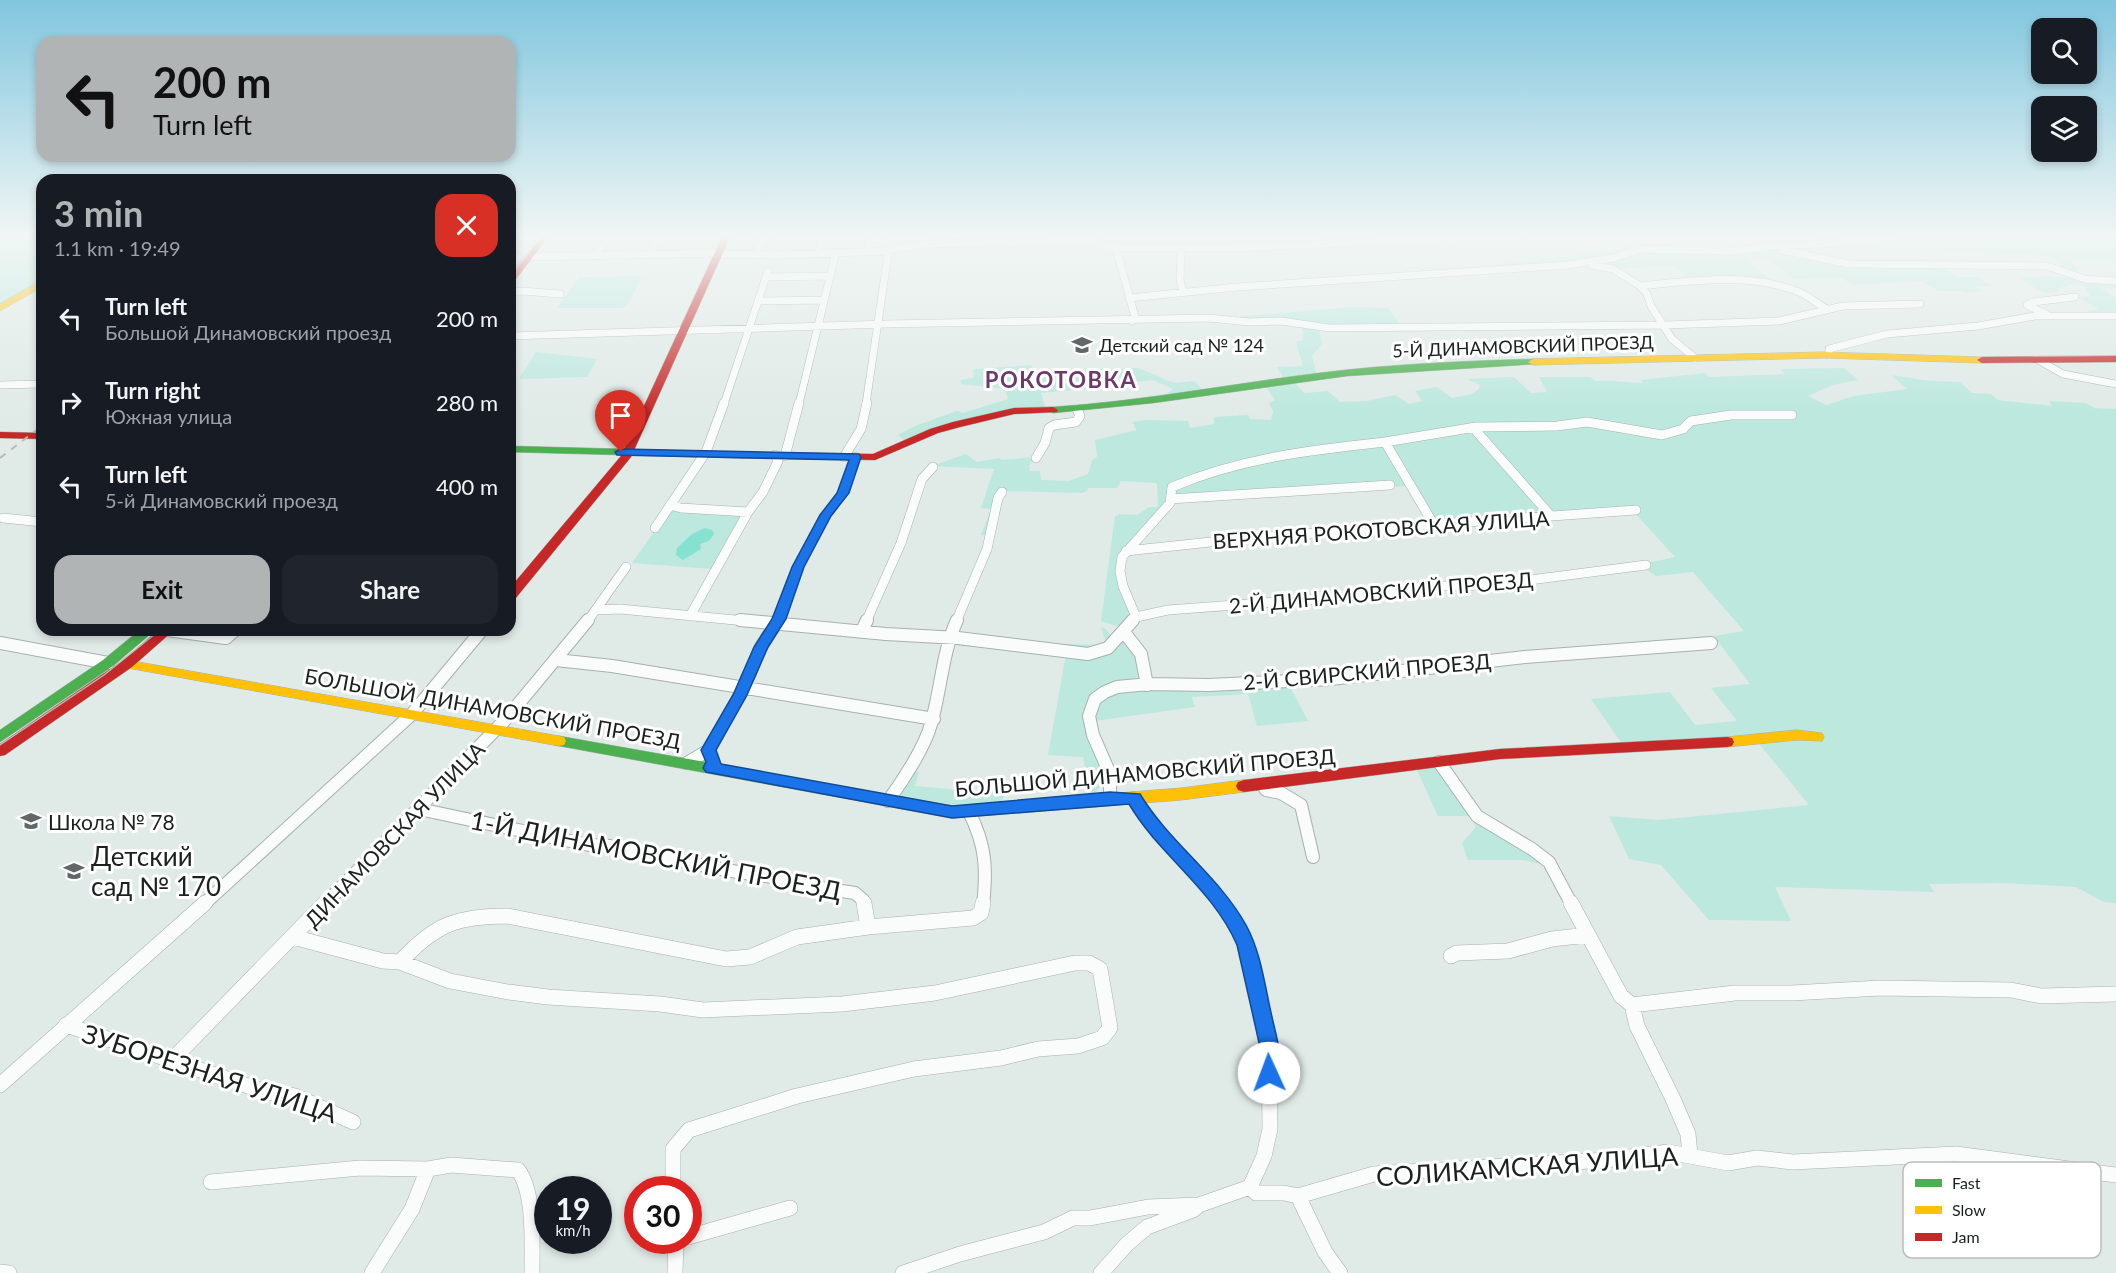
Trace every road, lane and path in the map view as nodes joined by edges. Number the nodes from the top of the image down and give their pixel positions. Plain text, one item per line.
1 (19, 296) edge
2 (698, 296) edge
3 (760, 296) edge
4 (826, 296) edge
5 (883, 296) edge
6 (1143, 296) edge
7 (1648, 296) edge
8 (1805, 296) edge
9 (2075, 297) dead end
10 (1129, 298) joint
11 (825, 300) junction
12 (758, 301) junction
13 (1920, 304) dead end
14 (0, 308) edge
15 (1827, 309) junction
16 (2049, 315) junction
17 (2116, 316) edge
18 (1132, 321) junction
19 (879, 325) junction
20 (1665, 325) junction
21 (818, 327) junction
22 (750, 329) junction
23 (683, 330) junction
24 (516, 336) edge
25 (1829, 355) junction
26 (1695, 358) junction
27 (2116, 359) edge
28 (2040, 361) junction
29 (36, 384) edge
30 (2116, 384) edge
31 (0, 385) edge
32 (1077, 409) junction
33 (1792, 416) dead end
34 (1476, 427) junction
35 (0, 435) edge
36 (36, 436) edge
37 (1384, 442) junction
38 (516, 449) edge
39 (628, 453) junction
40 (704, 455) junction
41 (780, 456) junction
42 (850, 457) junction
43 (1036, 458) dead end
44 (933, 467) dead end
45 (1390, 485) dead end
46 (1002, 492) dead end
47 (1170, 499) junction
48 (669, 505) junction
49 (1636, 510) dead end
50 (748, 512) junction
51 (1551, 516) junction
52 (3, 518) dead end
53 (36, 521) edge
54 (1434, 525) junction
55 (655, 528) dead end
56 (1126, 551) junction
57 (1646, 565) dead end
58 (626, 567) dead end
59 (516, 589) edge
60 (596, 610) junction
61 (690, 616) junction
62 (1136, 616) junction
63 (775, 623) junction
64 (862, 631) junction
65 (1124, 632) junction
66 (141, 636) edge
67 (160, 636) edge
68 (477, 636) edge
69 (949, 638) junction
70 (1711, 643) dead end
71 (0, 644) edge
72 (556, 660) junction
73 (108, 663) junction
74 (127, 664) junction
75 (1147, 685) junction
76 (742, 688) junction
77 (412, 714) junction
78 (934, 718) junction
79 (497, 729) junction
80 (0, 737) edge
81 (1817, 737) dead end
82 (709, 750) junction
83 (0, 751) edge
84 (1439, 762) junction
85 (687, 763) junction
86 (711, 768) junction
87 (1263, 785) junction
88 (1110, 798) junction
89 (1134, 798) junction
90 (888, 801) junction
91 (419, 809) junction
92 (969, 812) junction
93 (1312, 857) dead end
94 (868, 927) junction
95 (1587, 935) junction
96 (293, 937) junction
97 (1451, 956) dead end
98 (400, 962) junction
99 (2116, 994) edge
100 (1632, 1005) junction
101 (66, 1025) junction
102 (171, 1060) junction
103 (0, 1085) edge
104 (353, 1122) dead end
105 (1690, 1155) junction
106 (2017, 1162) edge
107 (428, 1169) junction
108 (2101, 1173) edge
109 (2116, 1175) edge
110 (673, 1176) edge
111 (211, 1182) dead end
112 (1250, 1186) junction
113 (1298, 1196) junction
114 (1199, 1205) junction
115 (790, 1208) dead end
116 (702, 1233) edge
117 (676, 1254) edge
118 (0, 1272) edge
119 (9, 1273) edge
120 (372, 1273) edge
121 (532, 1273) edge
122 (675, 1273) edge
123 (903, 1273) edge
124 (1101, 1273) edge
125 (1340, 1273) edge

1 - 14 street
2 - 23 street
3 - 12 street
4 - 11 street
5 - 19 street
6 - 10 street
7 - 20 street
8 - 15 street
9 - 16 street
10 - 18 street
11 - 12 street
11 - 21 street
12 - 22 street
13 - 15 street
15 - 20 street
16 - 17 street, 5-Й ДИНАМОВСКИЙ ПРОЕЗД
16 - 25 street, 5-Й ДИНАМОВСКИЙ ПРОЕЗД
18 - 19 street
18 - 20 street
19 - 21 street
19 - 42 street
20 - 26 street
21 - 22 street
21 - 41 street
22 - 23 street
22 - 40 street
23 - 24 street
23 - 39 street
25 - 26 street, 5-Й ДИНАМОВСКИЙ ПРОЕЗД
25 - 28 street, 5-Й ДИНАМОВСКИЙ ПРОЕЗД
26 - 32 street, 5-Й ДИНАМОВСКИЙ ПРОЕЗД
27 - 28 street, 5-Й ДИНАМОВСКИЙ ПРОЕЗД
28 - 30 street, 5-Й ДИНАМОВСКИЙ ПРОЕЗД
29 - 31 street
32 - 42 street, 5-Й ДИНАМОВСКИЙ ПРОЕЗД
32 - 43 street
33 - 34 street
34 - 37 street
34 - 51 street
35 - 36 street
37 - 47 street
37 - 54 street
38 - 39 street, 5-Й ДИНАМОВСКИЙ ПРОЕЗД
39 - 40 street, 5-Й ДИНАМОВСКИЙ ПРОЕЗД
39 - 59 street
40 - 41 street, 5-Й ДИНАМОВСКИЙ ПРОЕЗД
40 - 48 street
41 - 42 street, 5-Й ДИНАМОВСКИЙ ПРОЕЗД
41 - 50 street
42 - 63 street
44 - 64 street
45 - 47 street
46 - 69 street
47 - 56 street
48 - 50 street
48 - 55 street
49 - 51 street, ВЕРХНЯЯ РОКОТОВСКАЯ УЛИЦА
50 - 61 street
51 - 54 street, ВЕРХНЯЯ РОКОТОВСКАЯ УЛИЦА
52 - 53 street
54 - 56 street, ВЕРХНЯЯ РОКОТОВСКАЯ УЛИЦА
56 - 62 street
57 - 62 street, 2-Й ДИНАМОВСКИЙ ПРОЕЗД
58 - 60 street, ДИНАМОВСКАЯ УЛИЦА
60 - 61 street
60 - 72 street, ДИНАМОВСКАЯ УЛИЦА
61 - 63 street
62 - 65 street
63 - 64 street
63 - 76 street
64 - 69 street
65 - 69 street
65 - 75 street
66 - 73 street
67 - 74 street
68 - 77 street
69 - 78 street
70 - 75 street, 2-Й СВИРСКИЙ ПРОЕЗД
71 - 73 street
72 - 76 street
72 - 79 street, ДИНАМОВСКАЯ УЛИЦА
73 - 80 street
74 - 77 street, БОЛЬШОЙ ДИНАМОВСКИЙ ПРОЕЗД
74 - 83 street
75 - 88 street, 2-Й СВИРСКИЙ ПРОЕЗД
76 - 78 street
76 - 82 street
77 - 79 street, БОЛЬШОЙ ДИНАМОВСКИЙ ПРОЕЗД
77 - 101 street
78 - 90 street
79 - 85 street, БОЛЬШОЙ ДИНАМОВСКИЙ ПРОЕЗД
79 - 91 street, ДИНАМОВСКАЯ УЛИЦА
81 - 84 street, БОЛЬШОЙ ДИНАМОВСКИЙ ПРОЕЗД
82 - 85 street
82 - 86 street
84 - 87 street, БОЛЬШОЙ ДИНАМОВСКИЙ ПРОЕЗД
84 - 95 street
85 - 86 street, БОЛЬШОЙ ДИНАМОВСКИЙ ПРОЕЗД
86 - 90 street, БОЛЬШОЙ ДИНАМОВСКИЙ ПРОЕЗД
87 - 89 street, БОЛЬШОЙ ДИНАМОВСКИЙ ПРОЕЗД
87 - 93 street
88 - 89 street, БОЛЬШОЙ ДИНАМОВСКИЙ ПРОЕЗД
88 - 92 street, БОЛЬШОЙ ДИНАМОВСКИЙ ПРОЕЗД
89 - 112 street
90 - 92 street, БОЛЬШОЙ ДИНАМОВСКИЙ ПРОЕЗД
91 - 94 street, 1-Й ДИНАМОВСКИЙ ПРОЕЗД
91 - 96 street, ДИНАМОВСКАЯ УЛИЦА
92 - 94 street
94 - 98 street
95 - 97 street
95 - 100 street
96 - 98 street
96 - 102 street, ДИНАМОВСКАЯ УЛИЦА
98 - 110 street
99 - 100 street
100 - 105 street
101 - 102 street, ЗУБОРЕЗНАЯ УЛИЦА
101 - 103 street
102 - 104 street, ЗУБОРЕЗНАЯ УЛИЦА
105 - 106 street, СОЛИКАМСКАЯ УЛИЦА
105 - 113 street, СОЛИКАМСКАЯ УЛИЦА
107 - 111 street
107 - 120 street
107 - 121 street
108 - 109 street, СОЛИКАМСКАЯ УЛИЦА
112 - 113 street
112 - 114 street
113 - 125 street
114 - 123 street
114 - 124 street
115 - 116 street
117 - 122 street
118 - 119 street

